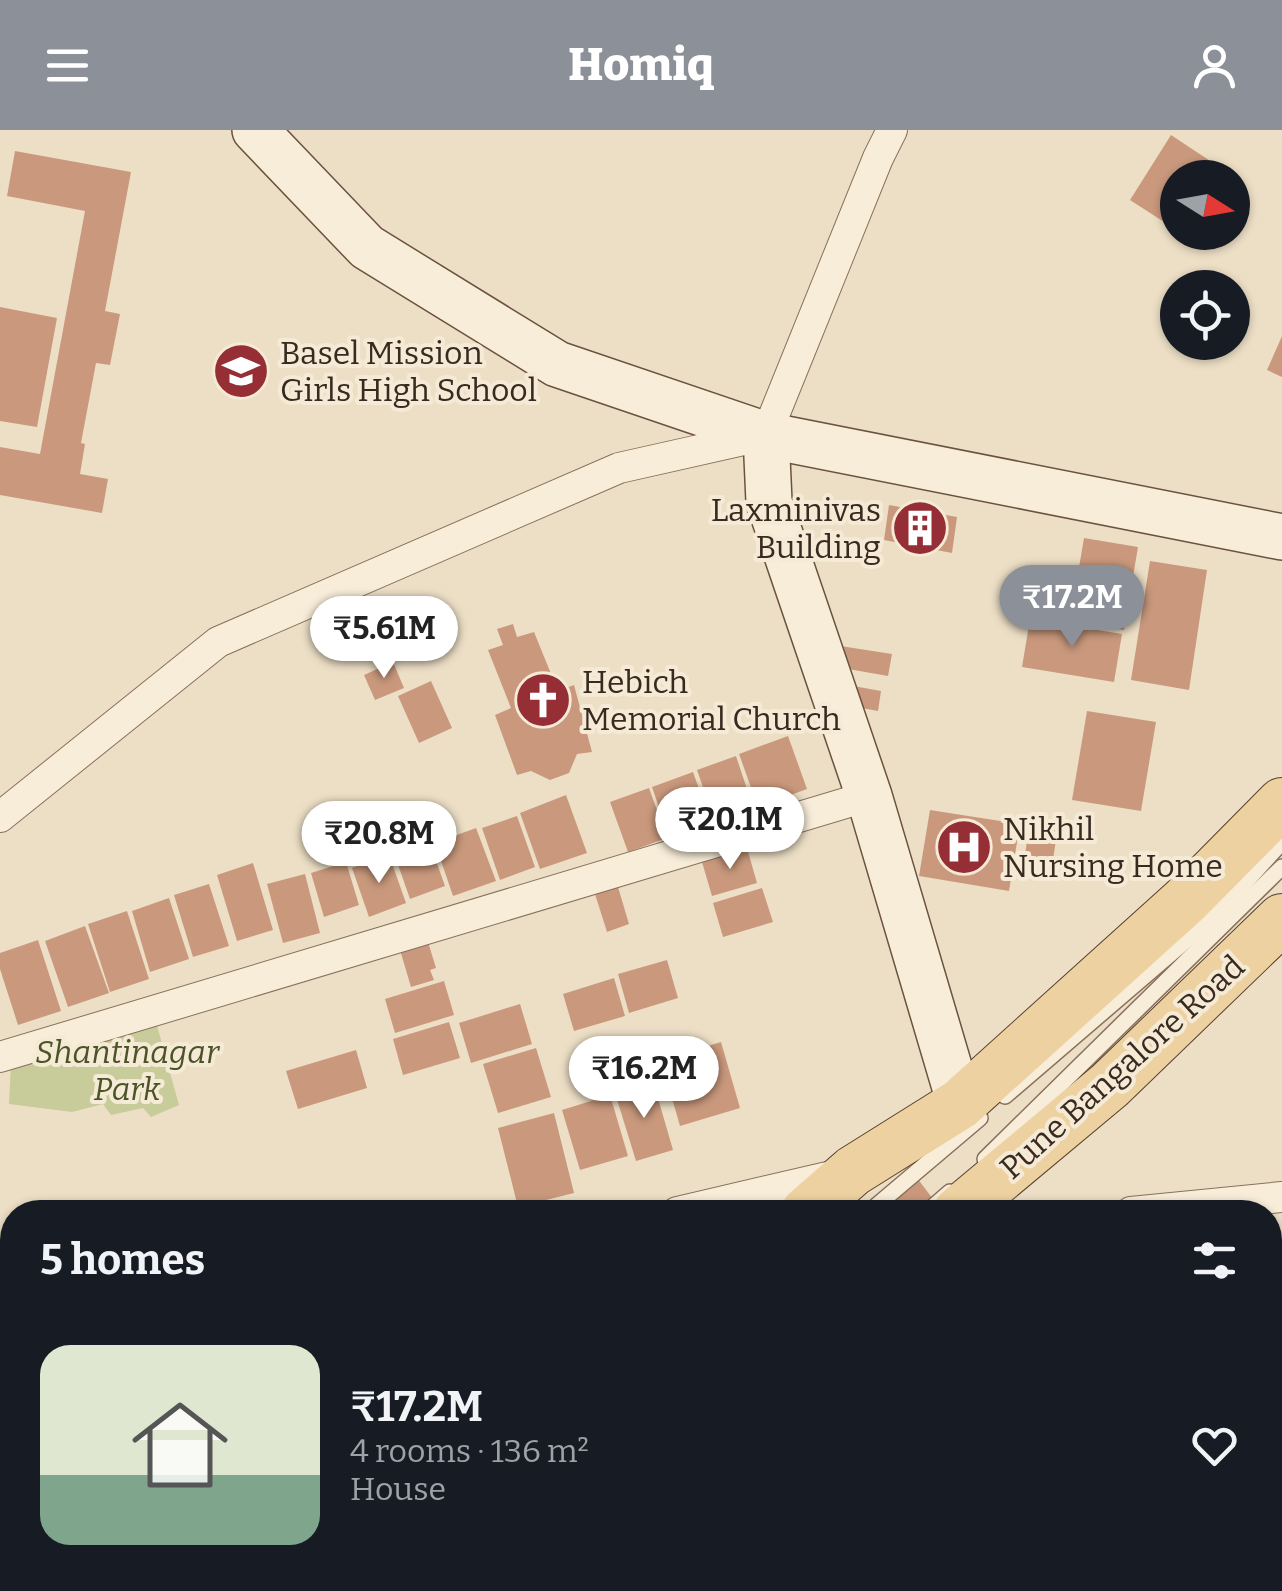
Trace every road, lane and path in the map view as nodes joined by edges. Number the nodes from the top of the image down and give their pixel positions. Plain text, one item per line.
1 (255, 130) edge
2 (892, 130) edge
3 (766, 435) junction
4 (1282, 537) edge
5 (869, 796) junction
6 (1282, 803) edge
7 (0, 817) edge
8 (1282, 842) edge
9 (1282, 868) edge
10 (1282, 918) edge
11 (0, 1057) edge
12 (960, 1104) junction
13 (861, 1192) edge
14 (972, 1194) edge
15 (787, 1200) edge

1 - 3 main road
2 - 3 street
3 - 4 main road
3 - 5 main road
3 - 7 street
5 - 11 street
5 - 12 main road
6 - 12 main road
8 - 13 lane
9 - 14 lane
10 - 14 main road, Pune Bangalore Road
12 - 13 main road
13 - 15 street

